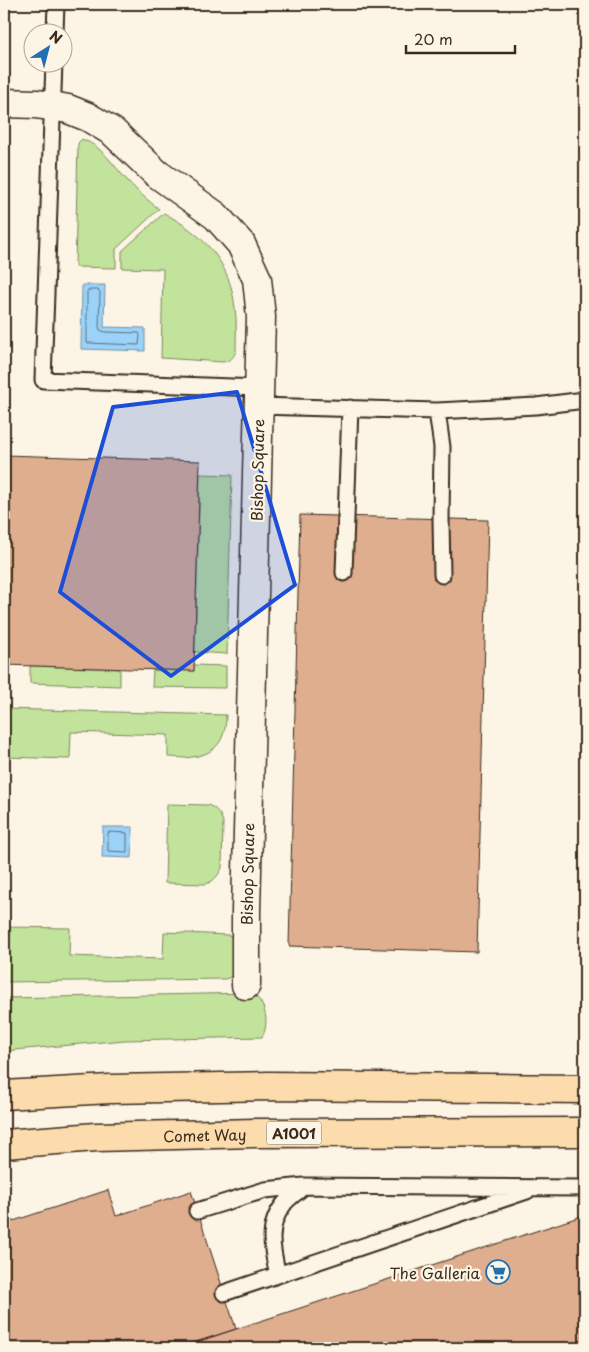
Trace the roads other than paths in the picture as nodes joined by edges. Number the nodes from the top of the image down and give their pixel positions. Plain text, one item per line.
1 (56, 4) edge
2 (55, 22) edge
3 (54, 72) edge
4 (4, 103) edge
5 (52, 106) junction
6 (259, 397) junction
7 (585, 400) edge
8 (350, 408) junction
9 (437, 411) junction
10 (344, 573) dead end
11 (442, 575) dead end
12 (246, 985) dead end
13 (585, 1089) edge
14 (4, 1095) edge
15 (585, 1132) edge
16 (4, 1144) edge
17 (304, 1186) junction
18 (538, 1188) junction
19 (585, 1188) edge
20 (198, 1211) dead end
21 (278, 1275) junction
22 (224, 1293) dead end

1 - 2 lane
3 - 5 lane
4 - 5 street, Bishop Square
5 - 6 street, Bishop Square
5 - 6 lane
6 - 8 lane
6 - 12 street, Bishop Square
7 - 9 lane
8 - 9 lane
8 - 10 lane
9 - 11 lane
13 - 14 main road
15 - 16 main road, Comet Way / A1001
17 - 18 lane
17 - 20 lane
17 - 21 lane
18 - 19 lane
18 - 21 lane
21 - 22 lane

